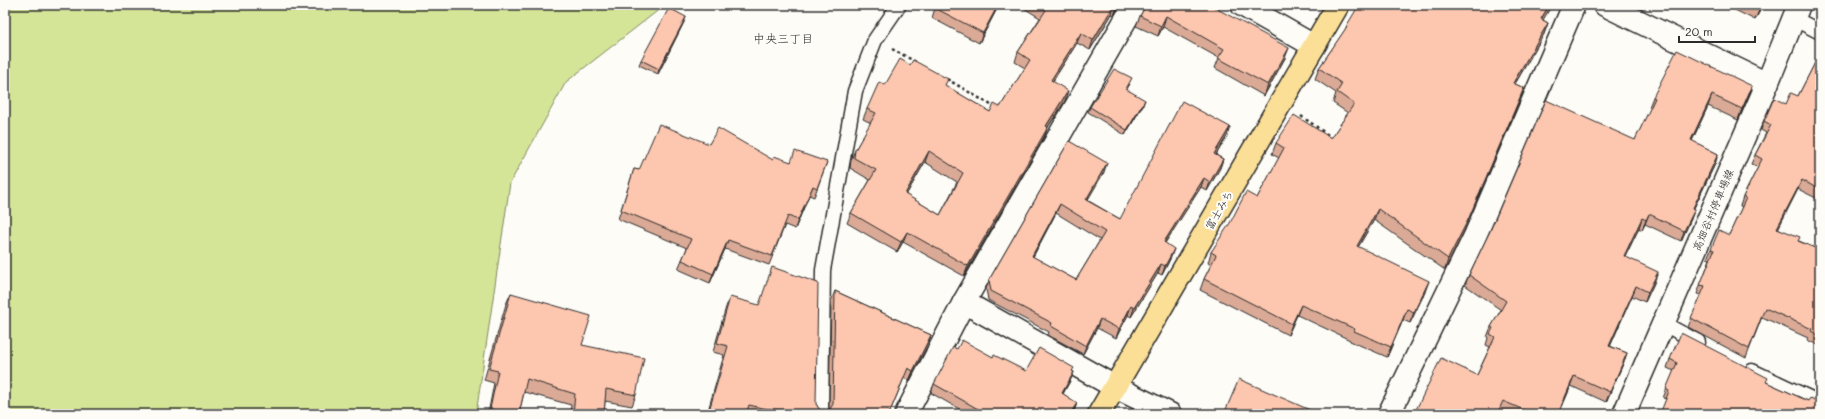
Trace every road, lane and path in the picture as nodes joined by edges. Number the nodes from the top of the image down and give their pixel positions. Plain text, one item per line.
1 (899, 5) edge
2 (1134, 5) edge
3 (1242, 5) edge
4 (1338, 5) edge
5 (1574, 5) edge
6 (1605, 5) edge
7 (1796, 11) edge
8 (1820, 32) edge
9 (875, 40) junction
10 (1314, 46) junction
11 (923, 65) edge
12 (943, 77) edge
13 (1767, 84) junction
14 (1281, 104) junction
15 (1002, 112) edge
16 (1339, 143) edge
17 (964, 302) junction
18 (1664, 324) junction
19 (1712, 350) edge
20 (1739, 364) edge
21 (1115, 387) junction
22 (1820, 403) edge
23 (821, 414) edge
24 (906, 414) edge
25 (1099, 414) edge
26 (1170, 414) edge
27 (1389, 414) edge
28 (1624, 414) edge

1 - 9 lane
2 - 17 street
3 - 10 street
4 - 10 highway, 富士みち
5 - 27 street
6 - 13 street
7 - 8 lane
7 - 13 street, 高畑谷村停車場線
9 - 11 path
9 - 23 lane
10 - 14 highway, 富士みち
12 - 15 path
13 - 18 street, 高畑谷村停車場線
14 - 16 path
14 - 21 highway, 富士みち
17 - 21 street
17 - 24 street
18 - 19 lane
18 - 28 street, 高畑谷村停車場線
20 - 22 lane
21 - 25 highway, 富士みち
21 - 26 street

